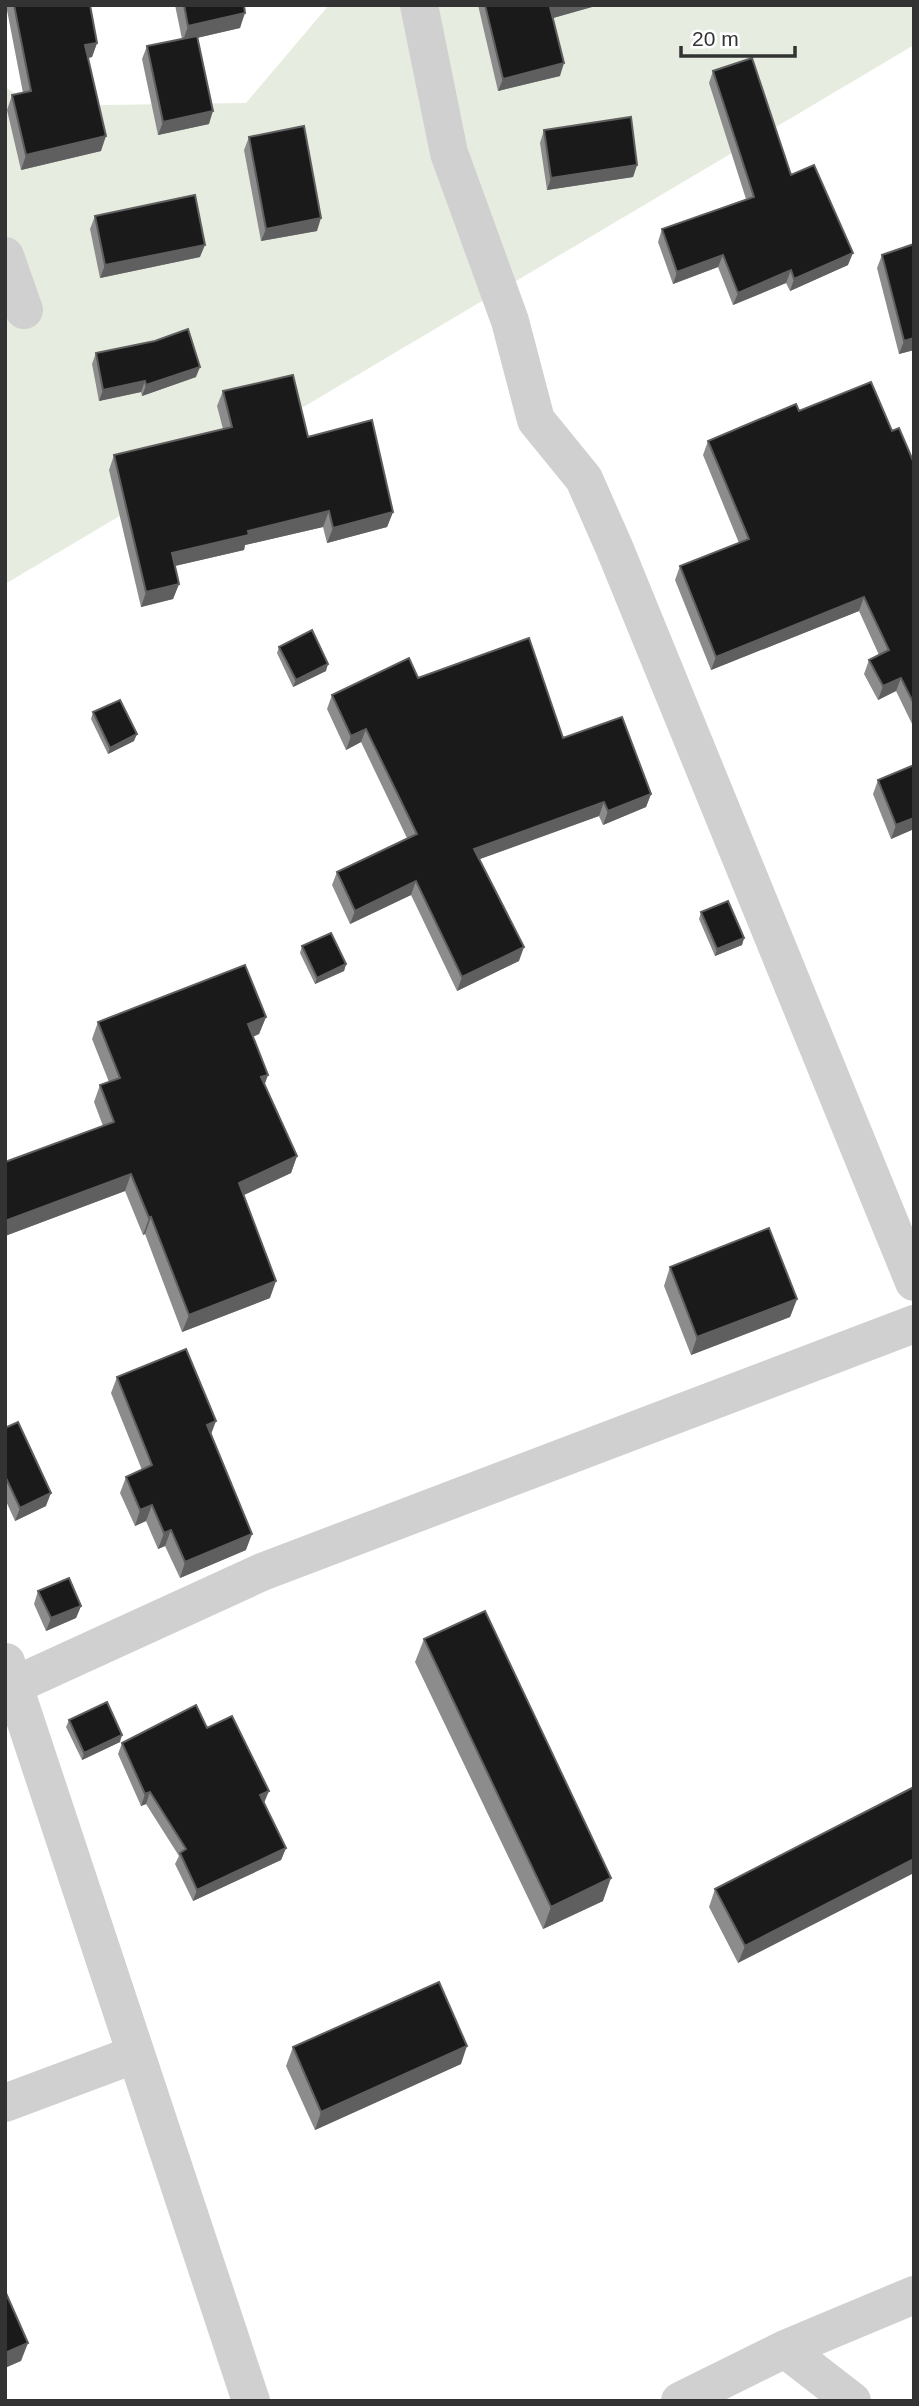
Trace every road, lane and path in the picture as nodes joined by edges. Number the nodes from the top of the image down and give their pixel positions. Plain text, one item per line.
1 (419, 5) edge
2 (5, 256) edge
3 (24, 310) dead end
4 (914, 1282) edge
5 (914, 1324) edge
6 (10, 1672) edge
7 (136, 2054) junction
8 (5, 2104) edge
9 (914, 2295) edge
10 (785, 2349) junction
11 (251, 2401) edge
12 (680, 2401) edge
13 (852, 2401) edge

1 - 4 street
2 - 3 street
5 - 6 street
6 - 7 street
7 - 8 street
7 - 11 street
9 - 10 street
10 - 12 street
10 - 13 street

